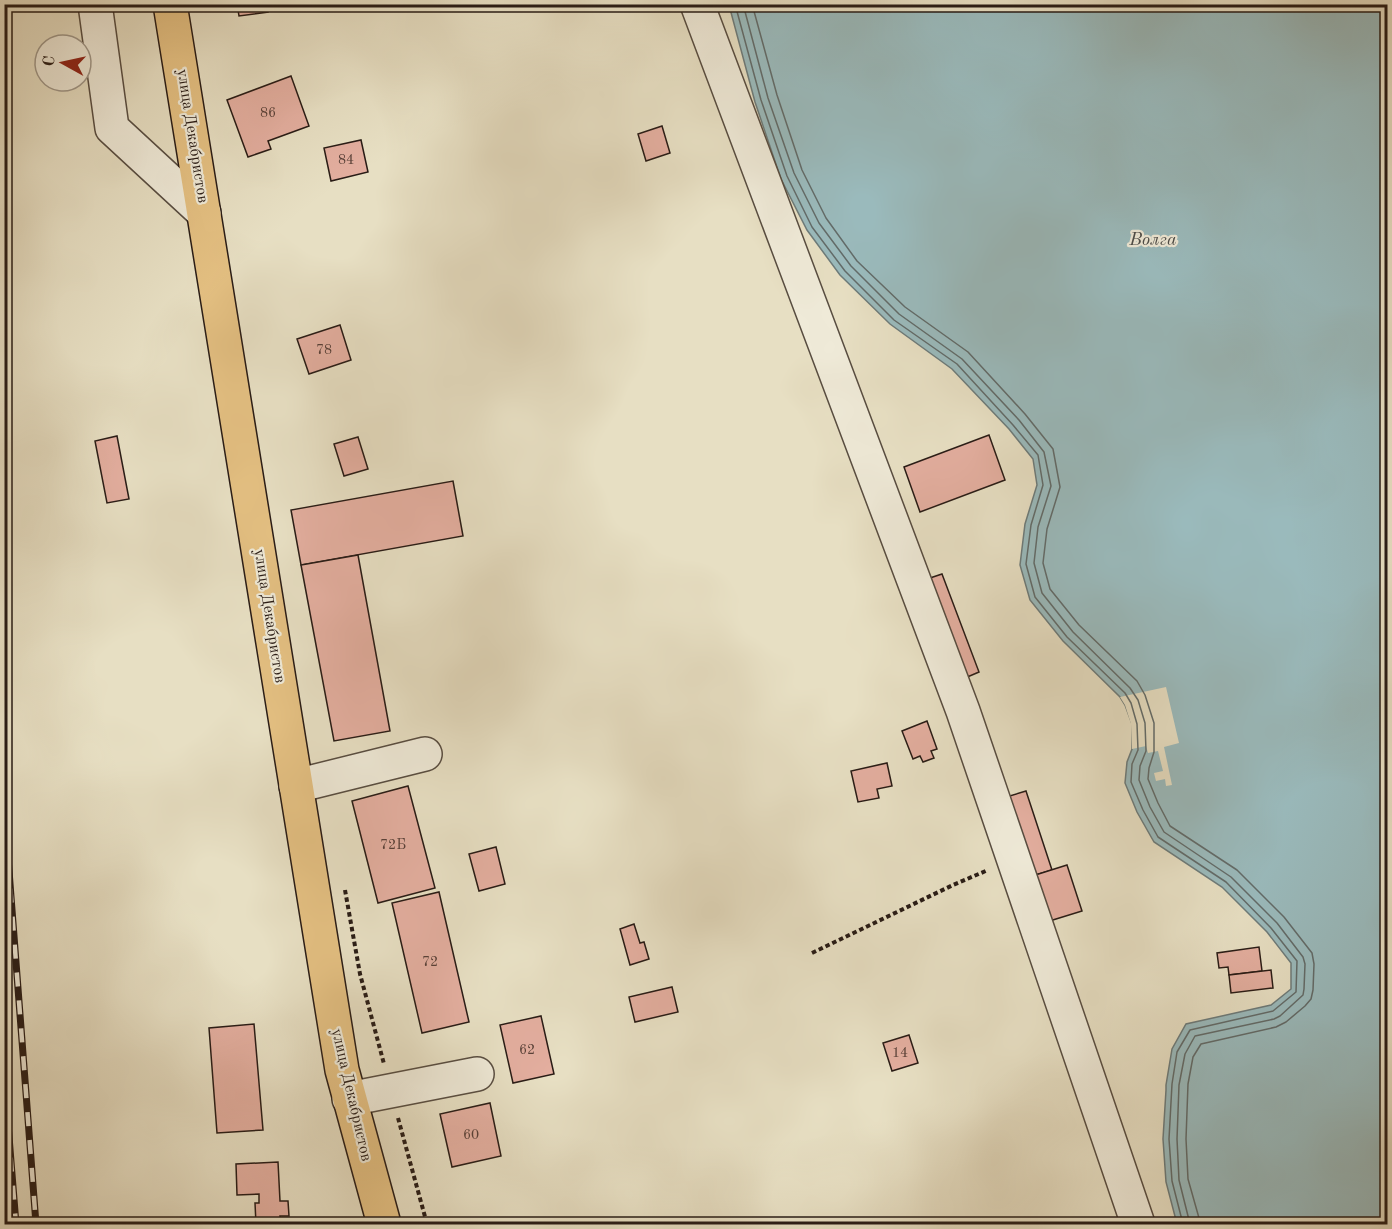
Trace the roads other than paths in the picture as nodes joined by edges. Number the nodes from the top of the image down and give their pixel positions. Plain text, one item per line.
1 (95, 4) edge
2 (170, 4) edge
3 (697, 4) edge
4 (204, 213) junction
5 (424, 754) dead end
6 (296, 786) junction
7 (477, 1074) dead end
8 (349, 1099) junction
9 (384, 1224) edge
10 (1138, 1224) edge

1 - 4 street
2 - 4 main road, улица Декабристов
3 - 10 street
4 - 6 main road, улица Декабристов
5 - 6 street
6 - 8 main road, улица Декабристов
7 - 8 street
8 - 9 main road, улица Декабристов

